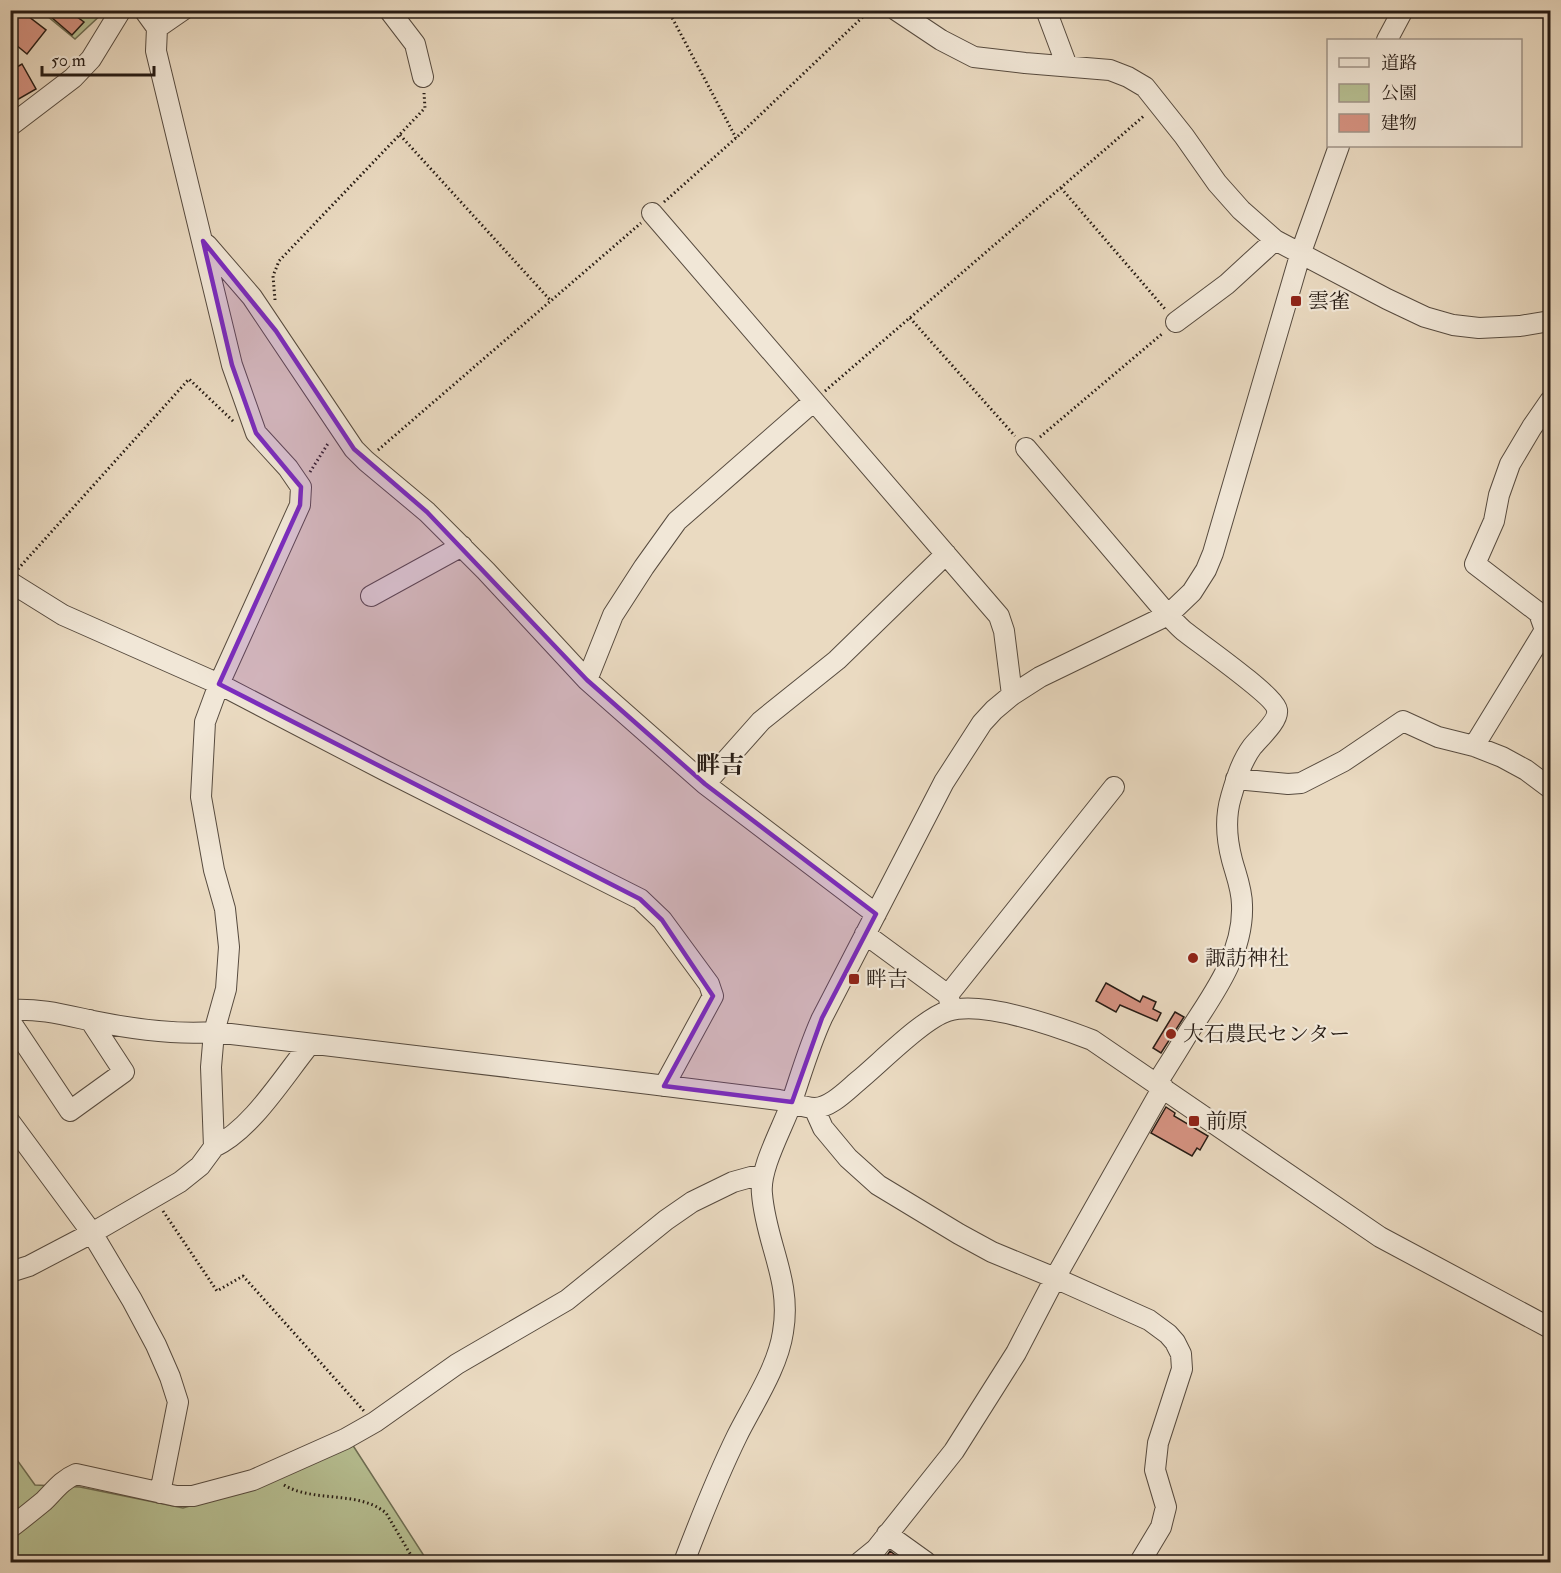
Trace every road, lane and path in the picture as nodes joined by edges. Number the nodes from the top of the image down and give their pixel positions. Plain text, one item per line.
1 (121, 10) edge
2 (144, 10) edge
3 (183, 10) edge
4 (389, 10) edge
5 (669, 10) edge
6 (870, 10) edge
7 (896, 10) edge
8 (1046, 10) edge
9 (1403, 10) edge
10 (157, 28) junction
11 (1388, 39) edge
12 (1067, 66) junction
13 (423, 77) joint
14 (1158, 104) junction
15 (10, 126) edge
16 (400, 135) junction
17 (736, 138) junction
18 (1339, 147) edge
19 (1061, 188) junction
20 (652, 213) junction
21 (1275, 240) junction
22 (204, 241) junction
23 (1301, 252) junction
24 (551, 301) junction
25 (910, 318) junction
26 (1551, 321) edge
27 (1176, 322) junction
28 (276, 331) junction
29 (814, 401) junction
30 (1551, 401) edge
31 (339, 425) junction
32 (256, 433) junction
33 (1026, 448) junction
34 (366, 461) junction
35 (301, 487) junction
36 (462, 546) junction
37 (946, 554) junction
38 (10, 576) edge
39 (10, 582) edge
40 (371, 596) dead end
41 (1168, 615) junction
42 (587, 680) junction
43 (219, 684) junction
44 (1012, 695) junction
45 (1474, 746) junction
46 (1236, 779) junction
47 (705, 784) junction
48 (1114, 787) dead end
49 (1551, 788) edge
50 (876, 914) junction
51 (865, 934) junction
52 (950, 1003) junction
53 (10, 1010) edge
54 (90, 1020) junction
55 (10, 1021) edge
56 (214, 1032) junction
57 (310, 1044) junction
58 (1160, 1085) junction
59 (664, 1086) junction
60 (792, 1102) junction
61 (814, 1108) junction
62 (10, 1122) edge
63 (214, 1147) junction
64 (762, 1176) junction
65 (154, 1197) junction
66 (92, 1233) junction
67 (10, 1272) edge
68 (1055, 1278) junction
69 (1551, 1328) edge
70 (375, 1422) junction
71 (270, 1472) junction
72 (160, 1493) junction
73 (10, 1528) edge
74 (887, 1534) junction
75 (415, 1563) edge
76 (684, 1563) edge
77 (860, 1563) edge
78 (926, 1563) edge
79 (1140, 1563) edge

1 - 15 street
2 - 10 street
3 - 10 street
4 - 13 street
5 - 17 path
6 - 17 path
7 - 12 street
8 - 12 street
9 - 11 street
10 - 22 street
12 - 14 street
13 - 16 path
14 - 19 path
14 - 21 street
16 - 24 path
16 - 28 path
17 - 20 path
18 - 23 street
19 - 25 path
19 - 27 path
20 - 24 path
20 - 29 street
21 - 23 street
21 - 27 street
22 - 28 street
22 - 32 street
23 - 26 street
23 - 41 street
24 - 34 path
25 - 29 path
25 - 33 path
27 - 33 path
28 - 31 street
29 - 37 street
29 - 42 street
30 - 45 street
31 - 34 street
31 - 35 path
32 - 35 street
32 - 38 path
33 - 41 street
34 - 36 street
35 - 43 street
36 - 40 street
36 - 42 street
37 - 44 street
37 - 47 street
39 - 43 street
41 - 44 street
41 - 46 street
42 - 47 street
43 - 56 street
43 - 59 street
44 - 50 street
45 - 46 street
45 - 49 street
46 - 58 street
47 - 50 street
48 - 52 street
50 - 51 street
51 - 52 street
51 - 60 street
52 - 58 street
52 - 61 street
53 - 54 street
54 - 55 street
54 - 56 street
56 - 57 street
56 - 63 street
57 - 59 street
57 - 63 street
58 - 68 street
58 - 69 street
59 - 60 street
60 - 61 street
60 - 64 street
61 - 68 street
62 - 66 street
63 - 65 street
64 - 70 street
64 - 76 street
65 - 66 street
65 - 70 path
66 - 67 street
66 - 72 street
68 - 74 street
68 - 79 street
70 - 71 street
71 - 72 street
71 - 75 path
72 - 73 street
74 - 77 street
74 - 78 street

